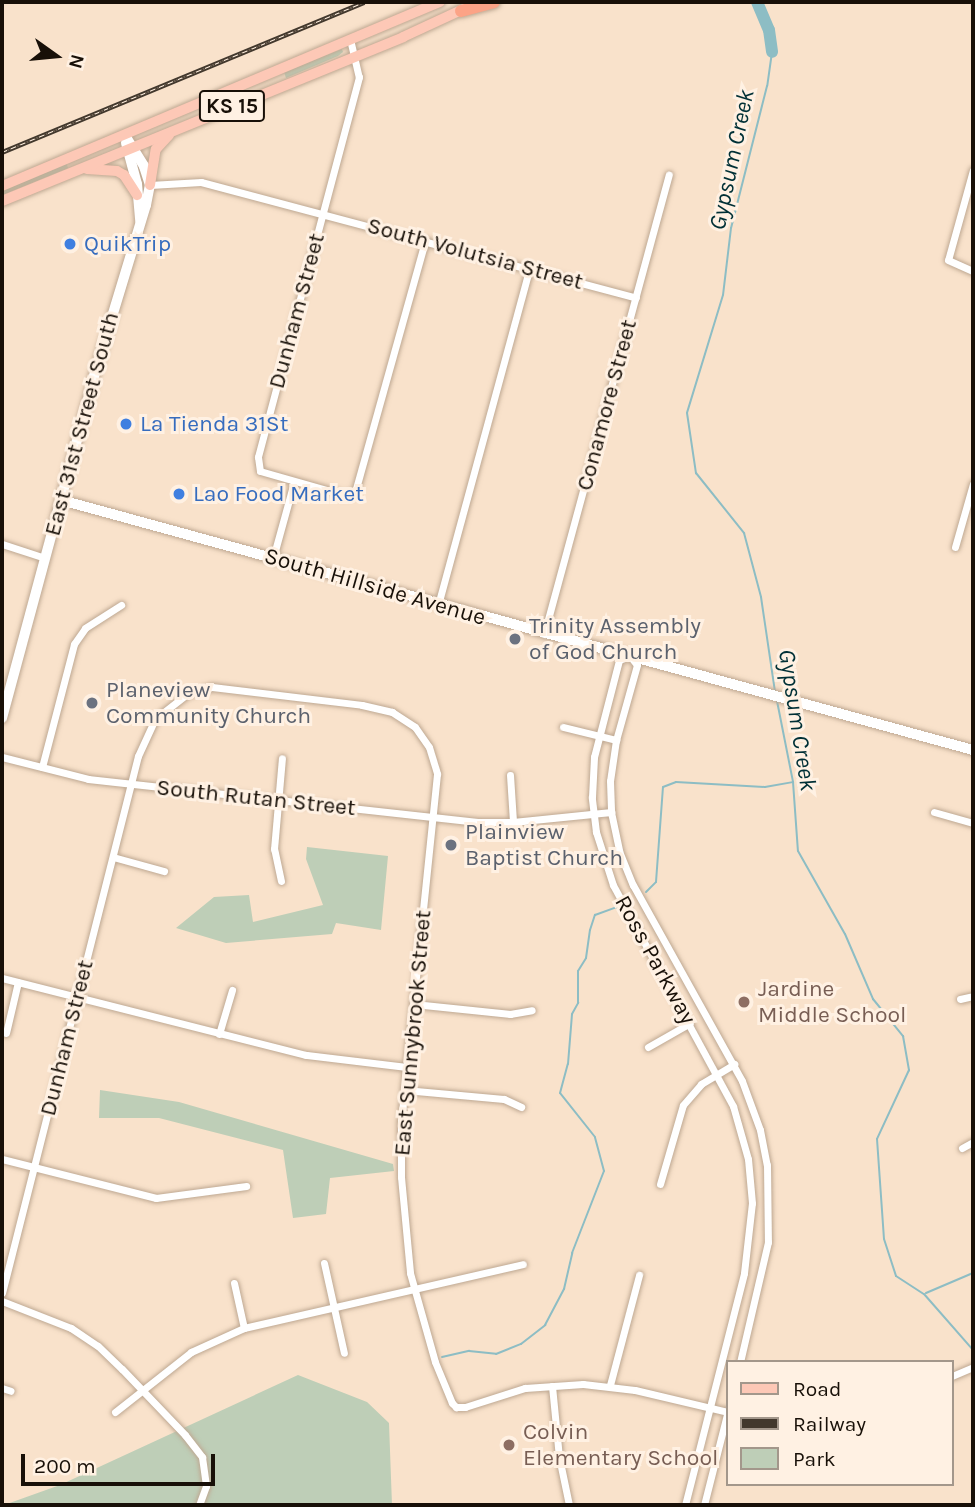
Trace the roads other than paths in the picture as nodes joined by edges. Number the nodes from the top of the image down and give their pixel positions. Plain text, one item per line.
1 (440, 2) edge
2 (480, 2) edge
3 (494, 2) edge
4 (461, 11) junction
5 (350, 40) junction
6 (355, 57) junction
7 (176, 129) junction
8 (125, 135) junction
9 (130, 148) junction
10 (74, 170) junction
11 (973, 170) edge
12 (669, 174) dead end
13 (2, 186) edge
14 (150, 186) junction
15 (137, 195) junction
16 (2, 201) edge
17 (323, 213) junction
18 (140, 221) junction
19 (425, 241) junction
20 (529, 269) junction
21 (973, 271) edge
22 (636, 298) junction
23 (294, 482) junction
24 (973, 486) edge
25 (61, 500) junction
26 (2, 544) edge
27 (955, 547) dead end
28 (45, 558) junction
29 (273, 558) junction
30 (121, 605) dead end
31 (438, 605) junction
32 (544, 634) junction
33 (630, 656) junction
34 (2, 718) edge
35 (563, 727) dead end
36 (598, 736) junction
37 (616, 740) junction
38 (973, 750) edge
39 (2, 757) edge
40 (282, 758) dead end
41 (42, 767) junction
42 (510, 775) dead end
43 (132, 784) junction
44 (278, 800) junction
45 (611, 812) junction
46 (934, 812) dead end
47 (592, 813) junction
48 (434, 818) junction
49 (513, 822) junction
50 (973, 823) edge
51 (113, 857) junction
52 (164, 871) dead end
53 (281, 881) dead end
54 (2, 978) edge
55 (19, 982) junction
56 (232, 990) dead end
57 (973, 996) edge
58 (78, 998) junction
59 (960, 999) dead end
60 (414, 1004) junction
61 (532, 1010) dead end
62 (690, 1023) junction
63 (6, 1033) dead end
64 (219, 1034) junction
65 (648, 1047) dead end
66 (734, 1064) junction
67 (407, 1067) junction
68 (718, 1073) junction
69 (405, 1090) junction
70 (520, 1107) dead end
71 (973, 1142) edge
72 (962, 1147) dead end
73 (2, 1159) edge
74 (34, 1167) junction
75 (660, 1184) dead end
76 (246, 1186) dead end
77 (324, 1263) dead end
78 (523, 1264) dead end
79 (639, 1275) dead end
80 (234, 1283) dead end
81 (414, 1290) junction
82 (2, 1293) edge
83 (2, 1301) edge
84 (333, 1309) junction
85 (244, 1328) junction
86 (344, 1353) dead end
87 (740, 1360) edge
88 (973, 1367) edge
89 (956, 1374) edge
90 (610, 1385) junction
91 (552, 1386) junction
92 (2, 1388) edge
93 (142, 1390) junction
94 (11, 1391) dead end
95 (710, 1408) junction
96 (726, 1411) edge
97 (115, 1412) dead end
98 (726, 1419) edge
99 (199, 1505) edge
100 (569, 1505) edge
101 (685, 1505) edge
102 (704, 1505) edge

1 - 5 main road, KS 15
2 - 4 main road
3 - 4 highway
4 - 6 main road, KS 15
5 - 6 street, Dunham Street
5 - 8 main road, KS 15
6 - 7 main road, KS 15
6 - 17 street, Dunham Street
7 - 9 main road, KS 15
7 - 14 main road
8 - 9 main road
8 - 13 main road, KS 15
9 - 10 main road, KS 15
9 - 14 main road
9 - 15 main road
10 - 15 main road
10 - 16 main road, KS 15
11 - 21 street
12 - 22 street, Conamore Street
14 - 17 street, South Volutsia Street
14 - 18 main road, East 31st Street South
15 - 18 main road
17 - 19 street, South Volutsia Street
17 - 23 street, Dunham Street
18 - 25 main road, East 31st Street South
19 - 20 street, South Volutsia Street
19 - 23 street
20 - 22 street, South Volutsia Street
20 - 31 street
22 - 32 street, Conamore Street
23 - 29 street
24 - 27 street
25 - 28 main road, East 31st Street South
25 - 29 main road, South Hillside Avenue
26 - 28 street
28 - 34 main road, East 31st Street South
29 - 31 main road, South Hillside Avenue
30 - 41 street
31 - 32 main road, South Hillside Avenue
32 - 33 main road, South Hillside Avenue
33 - 36 street, Ross Parkway
33 - 37 street, Ross Parkway
33 - 38 main road, South Hillside Avenue
35 - 36 street
36 - 37 street
36 - 47 street, Ross Parkway
37 - 45 street, Ross Parkway
39 - 41 street, South Rutan Street
40 - 44 street
41 - 43 street, South Rutan Street
42 - 49 street
43 - 44 street, South Rutan Street
43 - 48 street, East Sunnybrook Street
43 - 51 street, Dunham Street
44 - 48 street, South Rutan Street
44 - 53 street
45 - 47 street, South Rutan Street
45 - 66 street, Ross Parkway
46 - 50 street
47 - 49 street, South Rutan Street
47 - 62 street, Ross Parkway
48 - 49 street, South Rutan Street
48 - 60 street, East Sunnybrook Street
51 - 52 street
51 - 58 street, Dunham Street
54 - 55 street
55 - 58 street
55 - 63 street
56 - 64 street
57 - 59 street
58 - 64 street
58 - 74 street, Dunham Street
60 - 61 street
60 - 67 street, East Sunnybrook Street
62 - 65 street
62 - 68 street, Ross Parkway
64 - 67 street
66 - 68 street
66 - 87 street, Ross Parkway
67 - 69 street, East Sunnybrook Street
68 - 75 street
68 - 95 street, Ross Parkway
69 - 70 street
69 - 81 street, East Sunnybrook Street
71 - 72 street
73 - 74 street
74 - 76 street
74 - 82 street, Dunham Street
77 - 84 street
78 - 81 street
79 - 90 street
80 - 85 street
81 - 84 street
81 - 91 street, East Sunnybrook Street
83 - 93 street
84 - 85 street
84 - 86 street
85 - 93 street
88 - 89 street
90 - 91 street
90 - 95 street
91 - 100 street
92 - 94 street
93 - 97 street
93 - 99 street
95 - 96 street
95 - 101 street, Ross Parkway
98 - 102 street

